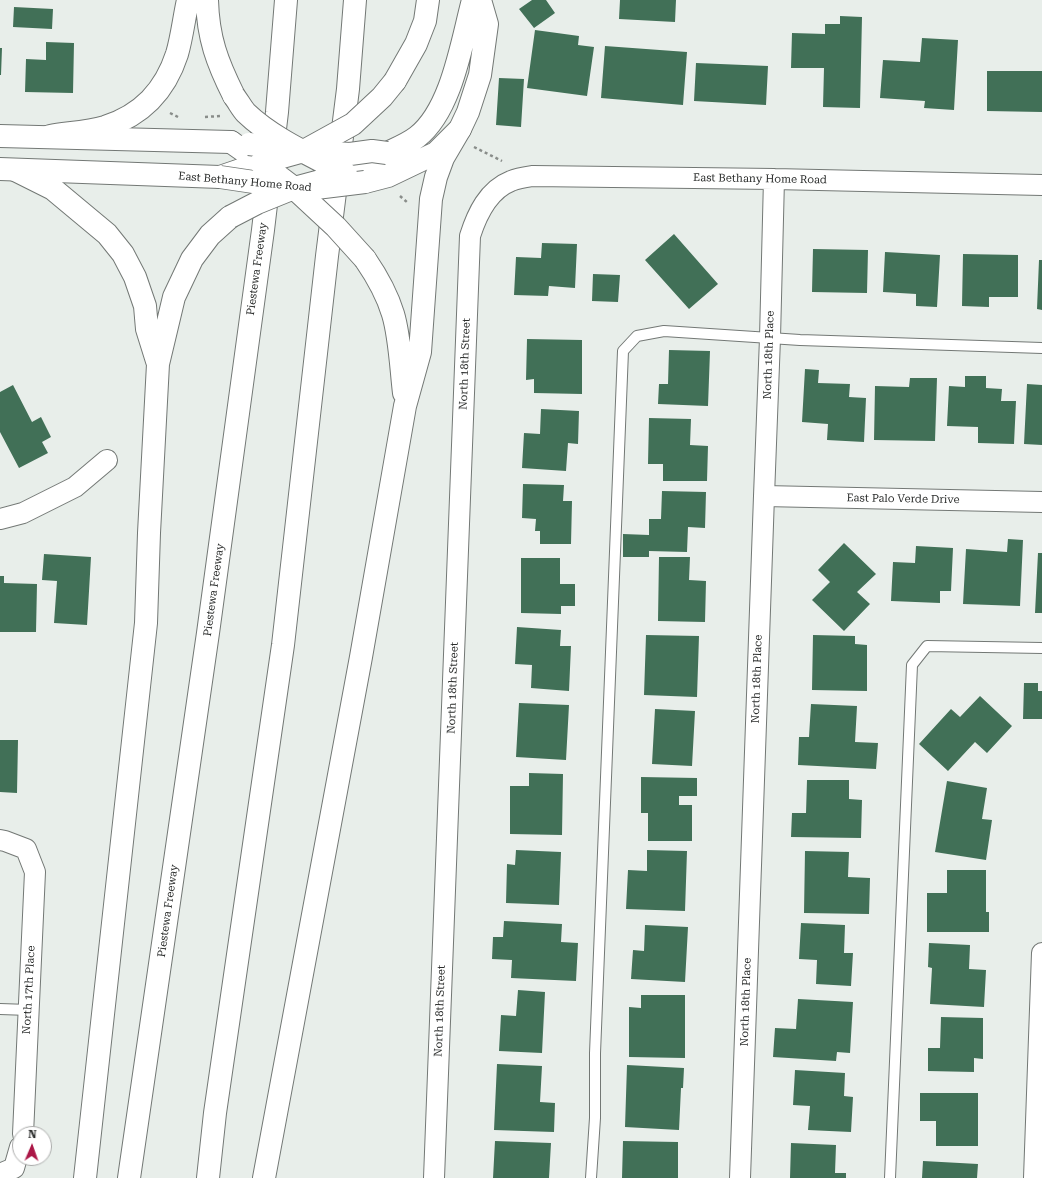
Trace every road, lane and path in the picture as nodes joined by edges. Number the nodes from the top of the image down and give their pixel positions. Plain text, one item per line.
1 (188, 0) edge
2 (207, 0) edge
3 (286, 0) edge
4 (356, 0) edge
5 (428, 0) edge
6 (473, 0) edge
7 (480, 0) edge
8 (460, 129) junction
9 (0, 136) edge
10 (50, 136) junction
11 (230, 142) junction
12 (304, 151) junction
13 (387, 153) junction
14 (261, 163) junction
15 (8, 169) edge
16 (220, 177) junction
17 (355, 178) junction
18 (774, 179) junction
19 (1042, 185) edge
20 (294, 188) junction
21 (400, 196) dead end
22 (486, 201) joint
23 (412, 206) dead end
24 (770, 338) junction
25 (1042, 348) edge
26 (158, 364) junction
27 (405, 406) junction
28 (107, 460) dead end
29 (764, 496) junction
30 (1042, 502) edge
31 (0, 519) edge
32 (1042, 648) edge
33 (0, 840) edge
34 (1042, 954) edge
35 (0, 1009) edge
36 (29, 1010) junction
37 (23, 1126) edge
38 (12, 1162) edge
39 (7, 1171) edge
40 (85, 1178) edge
41 (129, 1178) edge
42 (208, 1178) edge
43 (264, 1178) edge
44 (434, 1178) edge
45 (591, 1178) edge
46 (740, 1178) edge
47 (890, 1178) edge
48 (1034, 1178) edge

1 - 10 main road
2 - 12 main road, bridge
3 - 41 main road, Piestewa Freeway
4 - 42 main road
5 - 12 main road, bridge
6 - 13 main road
7 - 8 main road
8 - 17 main road
8 - 27 main road
9 - 10 main road
10 - 11 main road
11 - 12 main road, bridge
11 - 14 main road
12 - 13 main road, bridge
12 - 14 main road, bridge
12 - 17 main road, bridge
13 - 17 main road
14 - 16 main road
14 - 20 main road, bridge
15 - 16 main road, East Bethany Home Road
15 - 26 main road
16 - 20 main road, East Bethany Home Road, bridge
17 - 20 main road, bridge
18 - 19 street, East Bethany Home Road
18 - 22 street, East Bethany Home Road
18 - 24 street, North 18th Place
20 - 26 main road, bridge
20 - 27 main road, bridge
21 - 23 path
22 - 44 street, North 18th Street
24 - 25 lane
24 - 29 street, North 18th Place
24 - 45 lane
26 - 40 main road
27 - 43 main road
28 - 31 street
29 - 30 street, East Palo Verde Drive
29 - 46 street, North 18th Place
32 - 47 lane
33 - 36 street, North 17th Place
34 - 48 street
35 - 36 lane
36 - 37 street, North 17th Place
38 - 39 street

